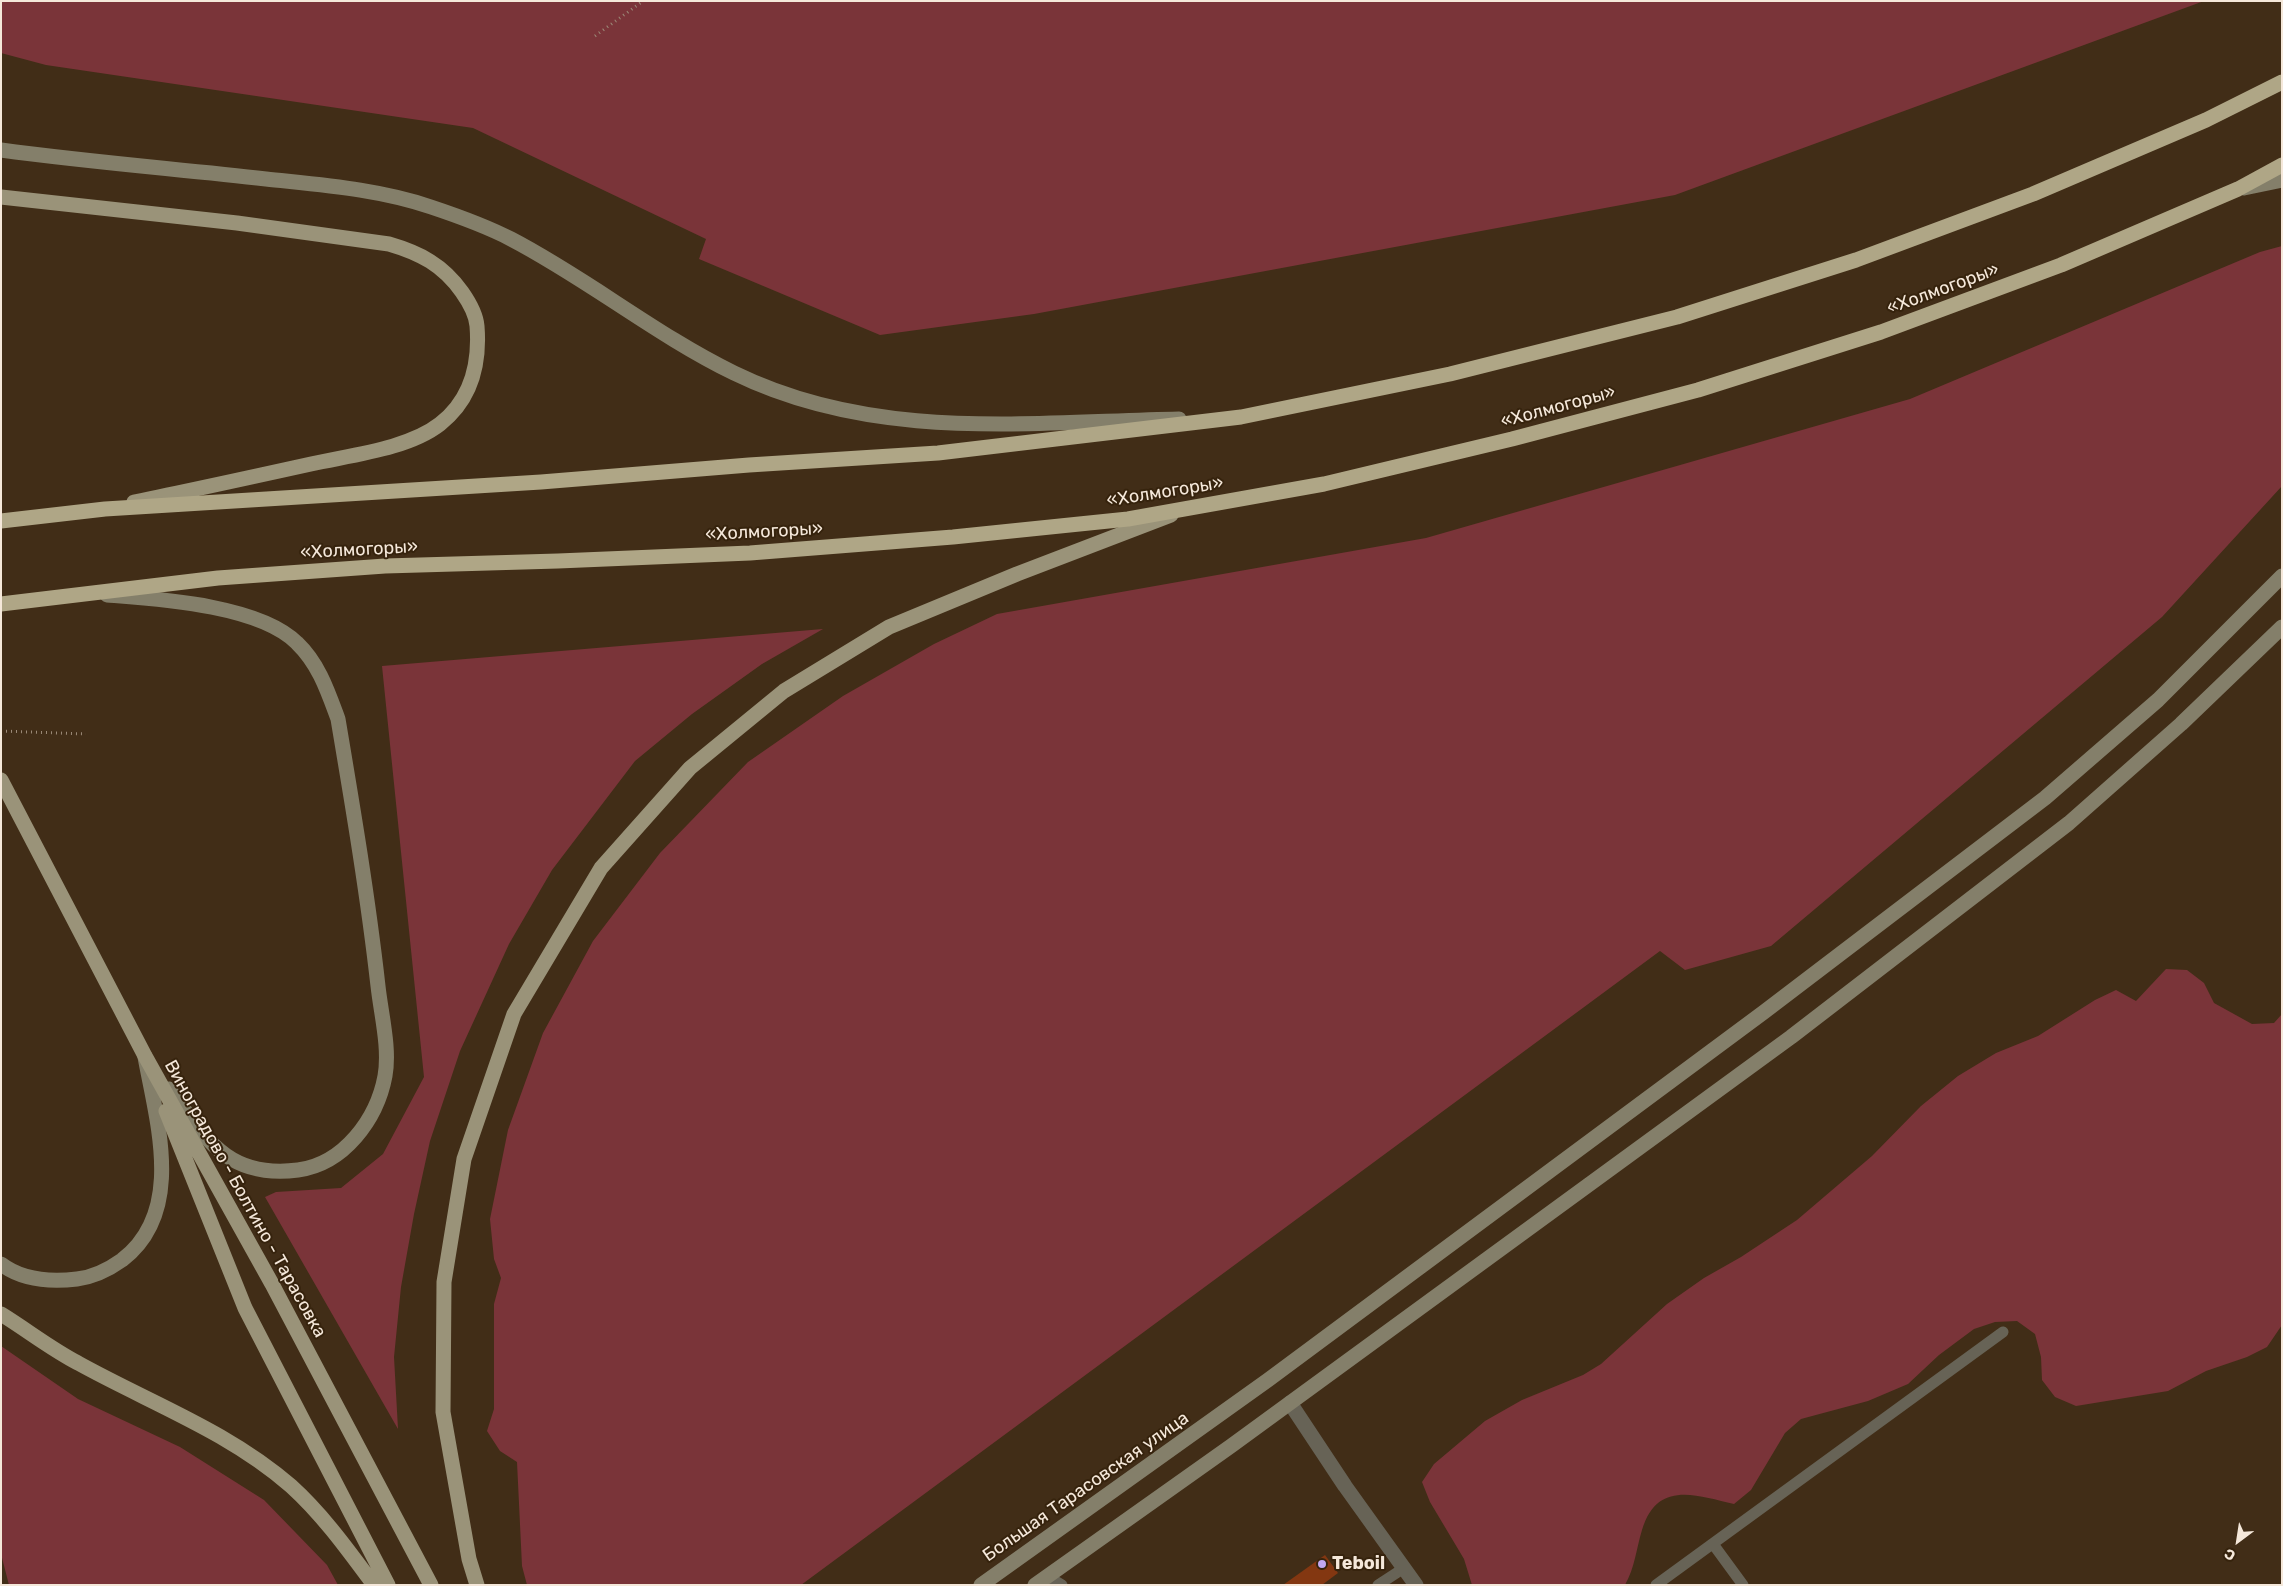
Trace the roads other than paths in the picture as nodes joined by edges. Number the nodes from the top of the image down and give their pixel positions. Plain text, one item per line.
1 (2282, 82) edge
2 (1, 150) edge
3 (2282, 165) edge
4 (2282, 180) edge
5 (2238, 189) junction
6 (1, 197) edge
7 (1241, 417) junction
8 (1191, 508) junction
9 (105, 509) junction
10 (1, 521) edge
11 (2282, 576) edge
12 (85, 593) junction
13 (1, 604) edge
14 (2282, 627) edge
15 (1, 780) edge
16 (145, 1056) junction
17 (1, 1264) edge
18 (1, 1314) edge
19 (2003, 1332) dead end
20 (1290, 1404) junction
21 (1713, 1544) junction
22 (1404, 1568) junction
23 (1041, 1580) edge
24 (374, 1585) edge
25 (388, 1585) edge
26 (431, 1585) edge
27 (477, 1585) edge
28 (981, 1585) edge
29 (1062, 1585) edge
30 (1378, 1585) edge
31 (1416, 1585) edge
32 (1656, 1585) edge
33 (1743, 1585) edge

1 - 7 highway
2 - 7 street
3 - 5 highway, «Холмогоры»
4 - 5 street
5 - 8 highway, «Холмогоры»
6 - 9 main road
7 - 9 highway
8 - 12 highway, «Холмогоры»
8 - 27 main road
9 - 10 highway
11 - 28 street, Большая Тарасовская улица
12 - 13 highway, «Холмогоры»
12 - 16 street
14 - 20 street
15 - 16 main road
16 - 17 street
16 - 25 main road, Виноградово - Болтино - Тарасовка
16 - 26 main road, Виноградово - Болтино - Тарасовка
18 - 24 main road
19 - 21 lane
20 - 22 street
20 - 23 street
21 - 32 lane
21 - 33 lane
22 - 30 lane
22 - 31 street
23 - 29 lane

